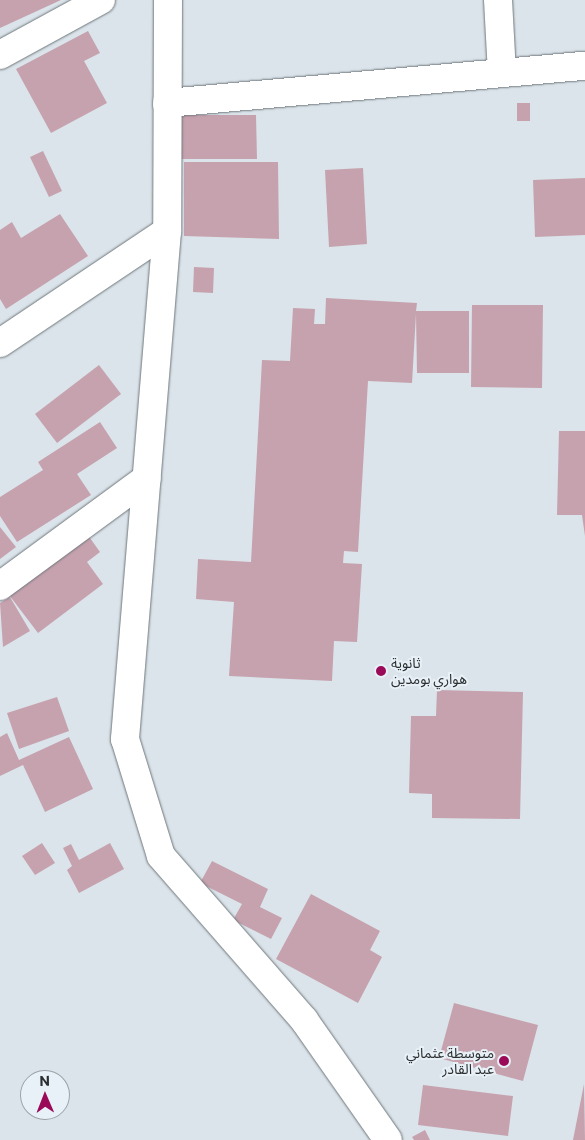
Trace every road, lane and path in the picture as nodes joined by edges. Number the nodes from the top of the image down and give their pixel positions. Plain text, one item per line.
1 (101, 0) edge
2 (168, 0) edge
3 (498, 0) edge
4 (0, 55) edge
5 (585, 66) edge
6 (502, 73) junction
7 (167, 103) junction
8 (167, 231) junction
9 (0, 343) edge
10 (147, 478) junction
11 (0, 586) edge
12 (388, 1140) edge

1 - 4 street
2 - 7 street
3 - 6 street
5 - 6 street
6 - 7 street
7 - 8 street
8 - 9 street
8 - 10 street
10 - 11 street
10 - 12 street

